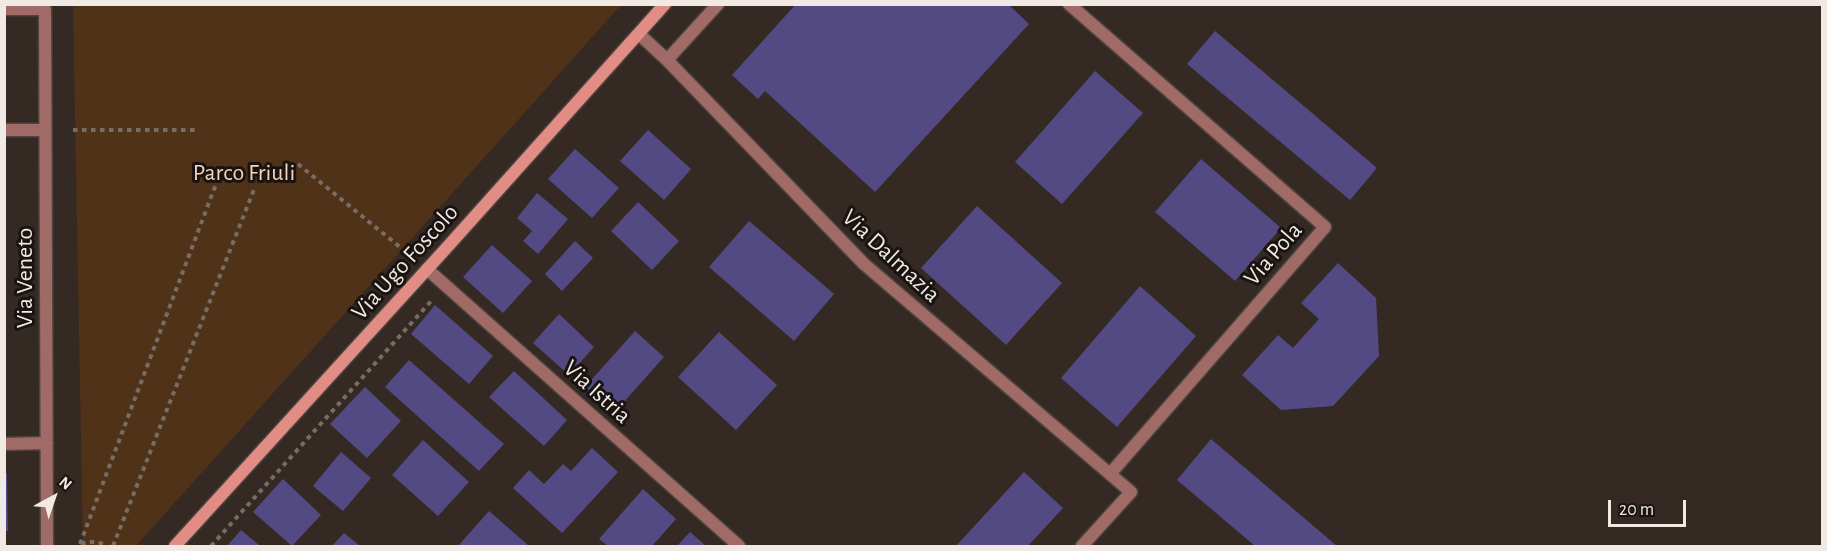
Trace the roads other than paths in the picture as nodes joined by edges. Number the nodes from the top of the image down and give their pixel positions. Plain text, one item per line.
1 (665, 4) edge
2 (718, 4) edge
3 (1069, 4) edge
4 (4, 9) edge
5 (639, 34) junction
6 (667, 60) junction
7 (4, 130) edge
8 (45, 130) junction
9 (427, 269) junction
10 (47, 443) junction
11 (4, 444) edge
12 (1110, 474) junction
13 (47, 546) edge
14 (175, 546) edge
15 (739, 546) edge
16 (1082, 546) edge

1 - 5 street, Via Ugo Foscolo
2 - 6 street
3 - 12 street, Via Pola
4 - 8 street, Via Veneto
5 - 6 street, Via Dalmazia
5 - 9 street, Via Ugo Foscolo
6 - 12 street, Via Dalmazia
7 - 8 street
8 - 10 street, Via Veneto
9 - 14 street, Via Ugo Foscolo
9 - 15 street, Via Istria
10 - 11 street
10 - 13 street, Via Veneto
12 - 16 street, Via Dalmazia

